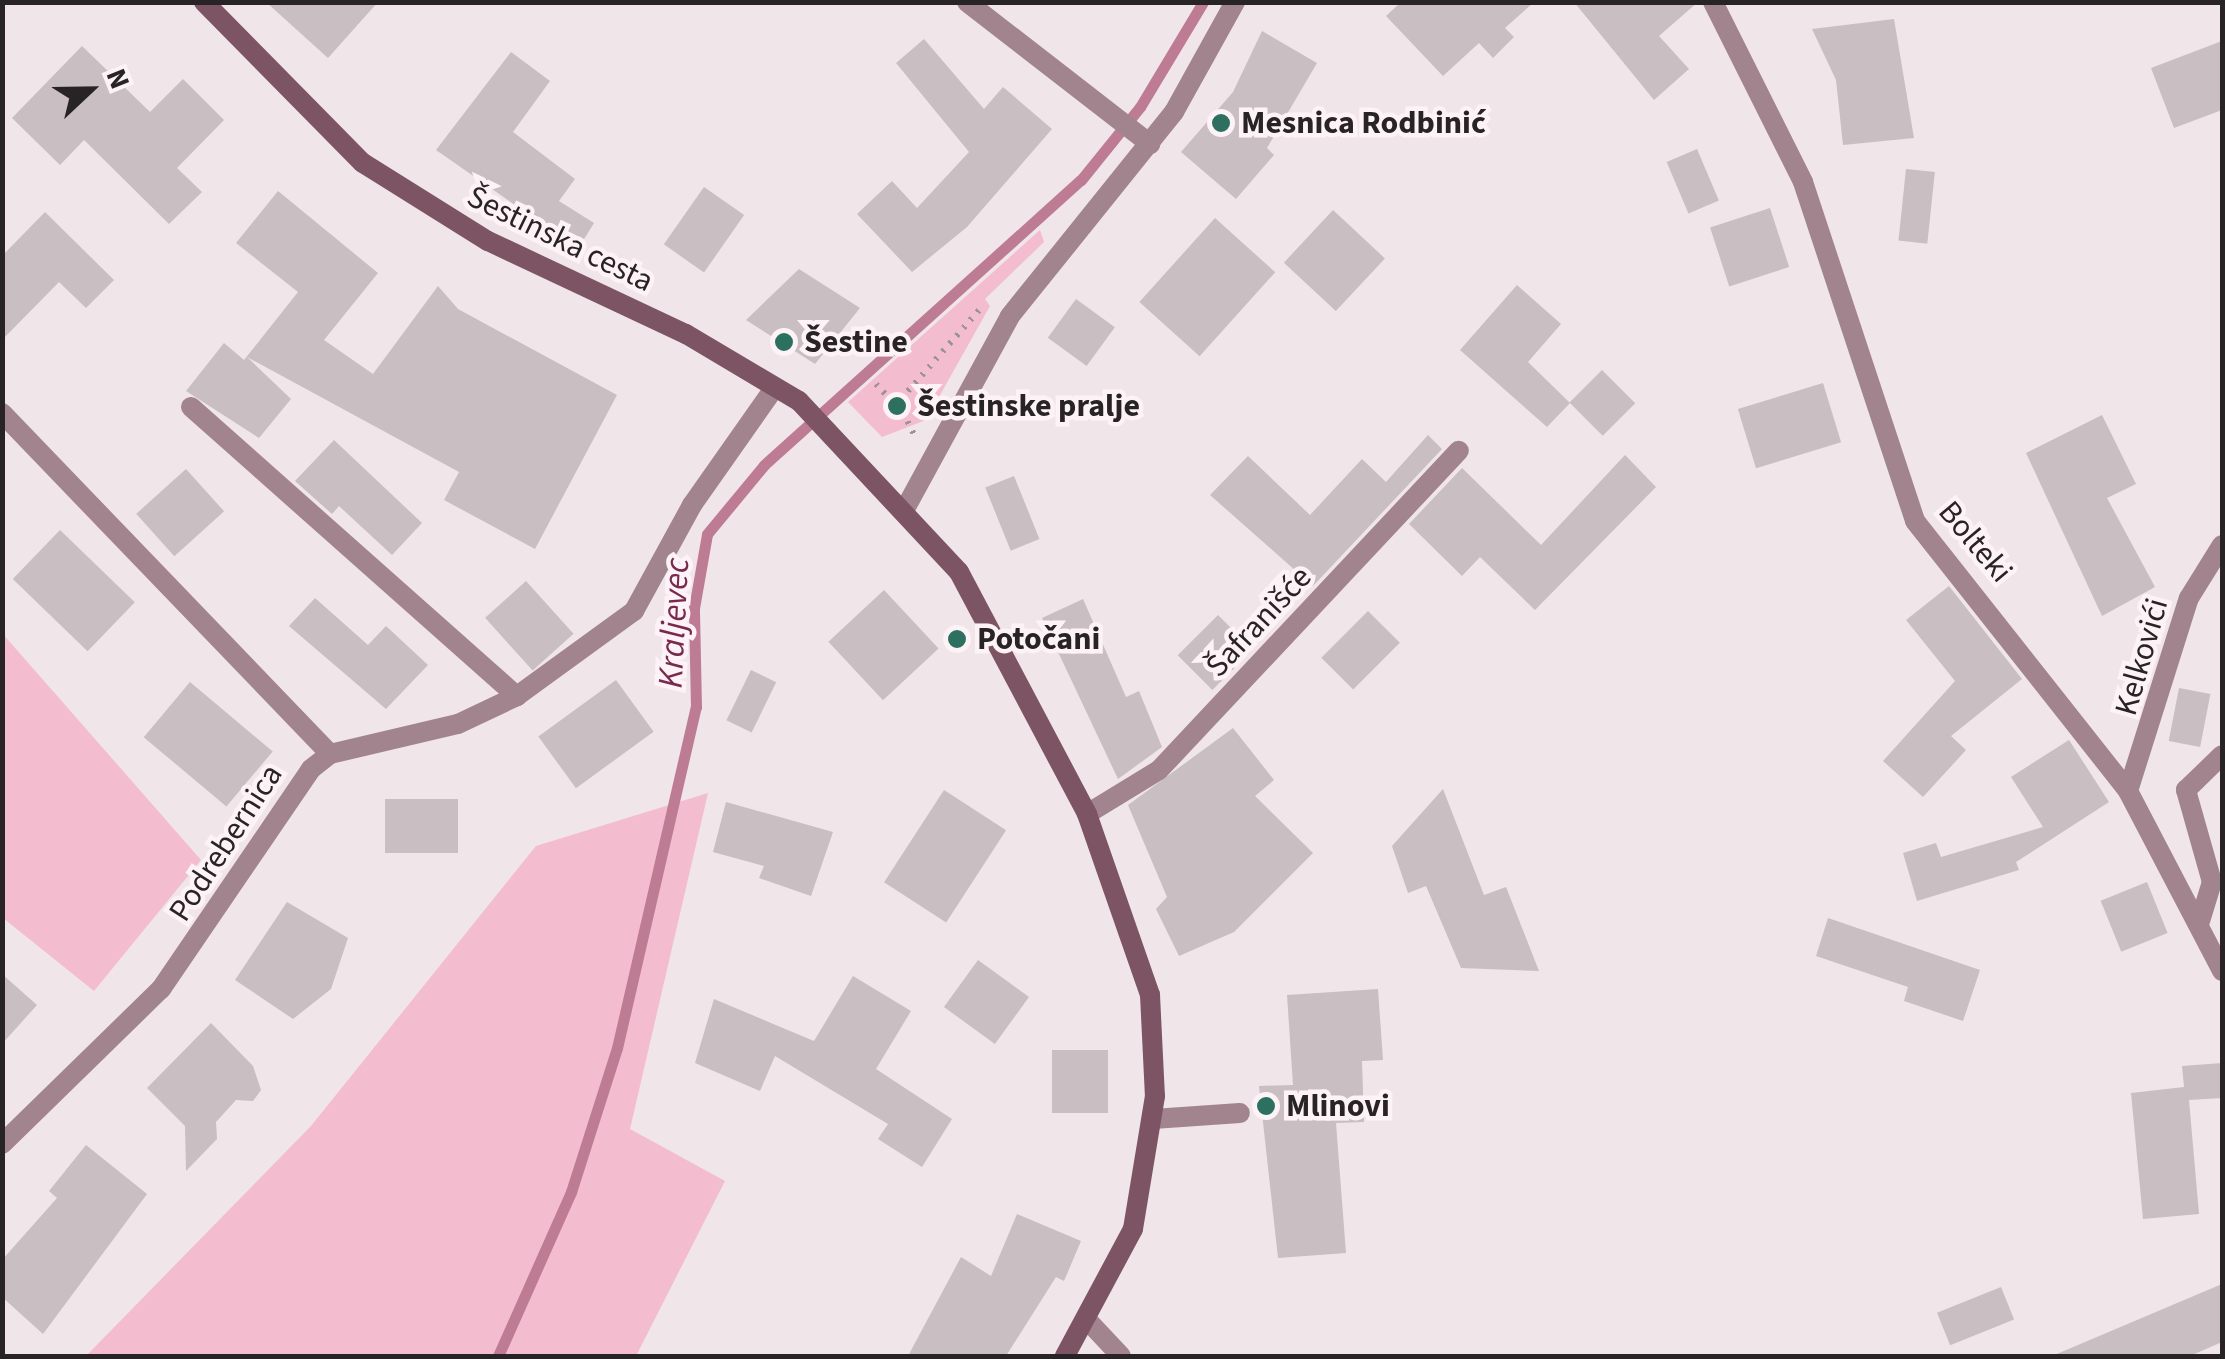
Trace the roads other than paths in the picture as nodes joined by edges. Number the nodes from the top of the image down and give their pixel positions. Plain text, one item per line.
1 (204, 2) edge
2 (967, 2) edge
3 (1235, 2) edge
4 (1713, 2) edge
5 (1144, 138) junction
6 (775, 386) junction
7 (192, 408) dead end
8 (2, 413) edge
9 (1459, 451) dead end
10 (906, 507) junction
11 (2222, 545) edge
12 (516, 696) junction
13 (330, 754) junction
14 (2222, 755) edge
15 (2128, 791) junction
16 (1087, 814) junction
17 (2200, 921) junction
18 (2222, 971) edge
19 (1240, 1113) dead end
20 (1153, 1118) junction
21 (2, 1144) edge
22 (1090, 1323) junction
23 (1064, 1356) edge
24 (1120, 1356) edge

1 - 6 main road, Šestinska cesta
2 - 5 street
3 - 5 street
4 - 15 street, Bolteki
5 - 10 street
6 - 10 main road, Šestinska cesta
6 - 12 street, Podrebernica
7 - 12 street
8 - 13 street
9 - 16 street, Šafranišće
10 - 16 main road
11 - 15 street, Kelkovići
12 - 13 street, Podrebernica
13 - 21 street, Podrebernica
14 - 17 street
15 - 17 street, Bolteki
16 - 20 main road
17 - 18 street, Bolteki
19 - 20 street
20 - 22 main road
22 - 23 main road
22 - 24 street

